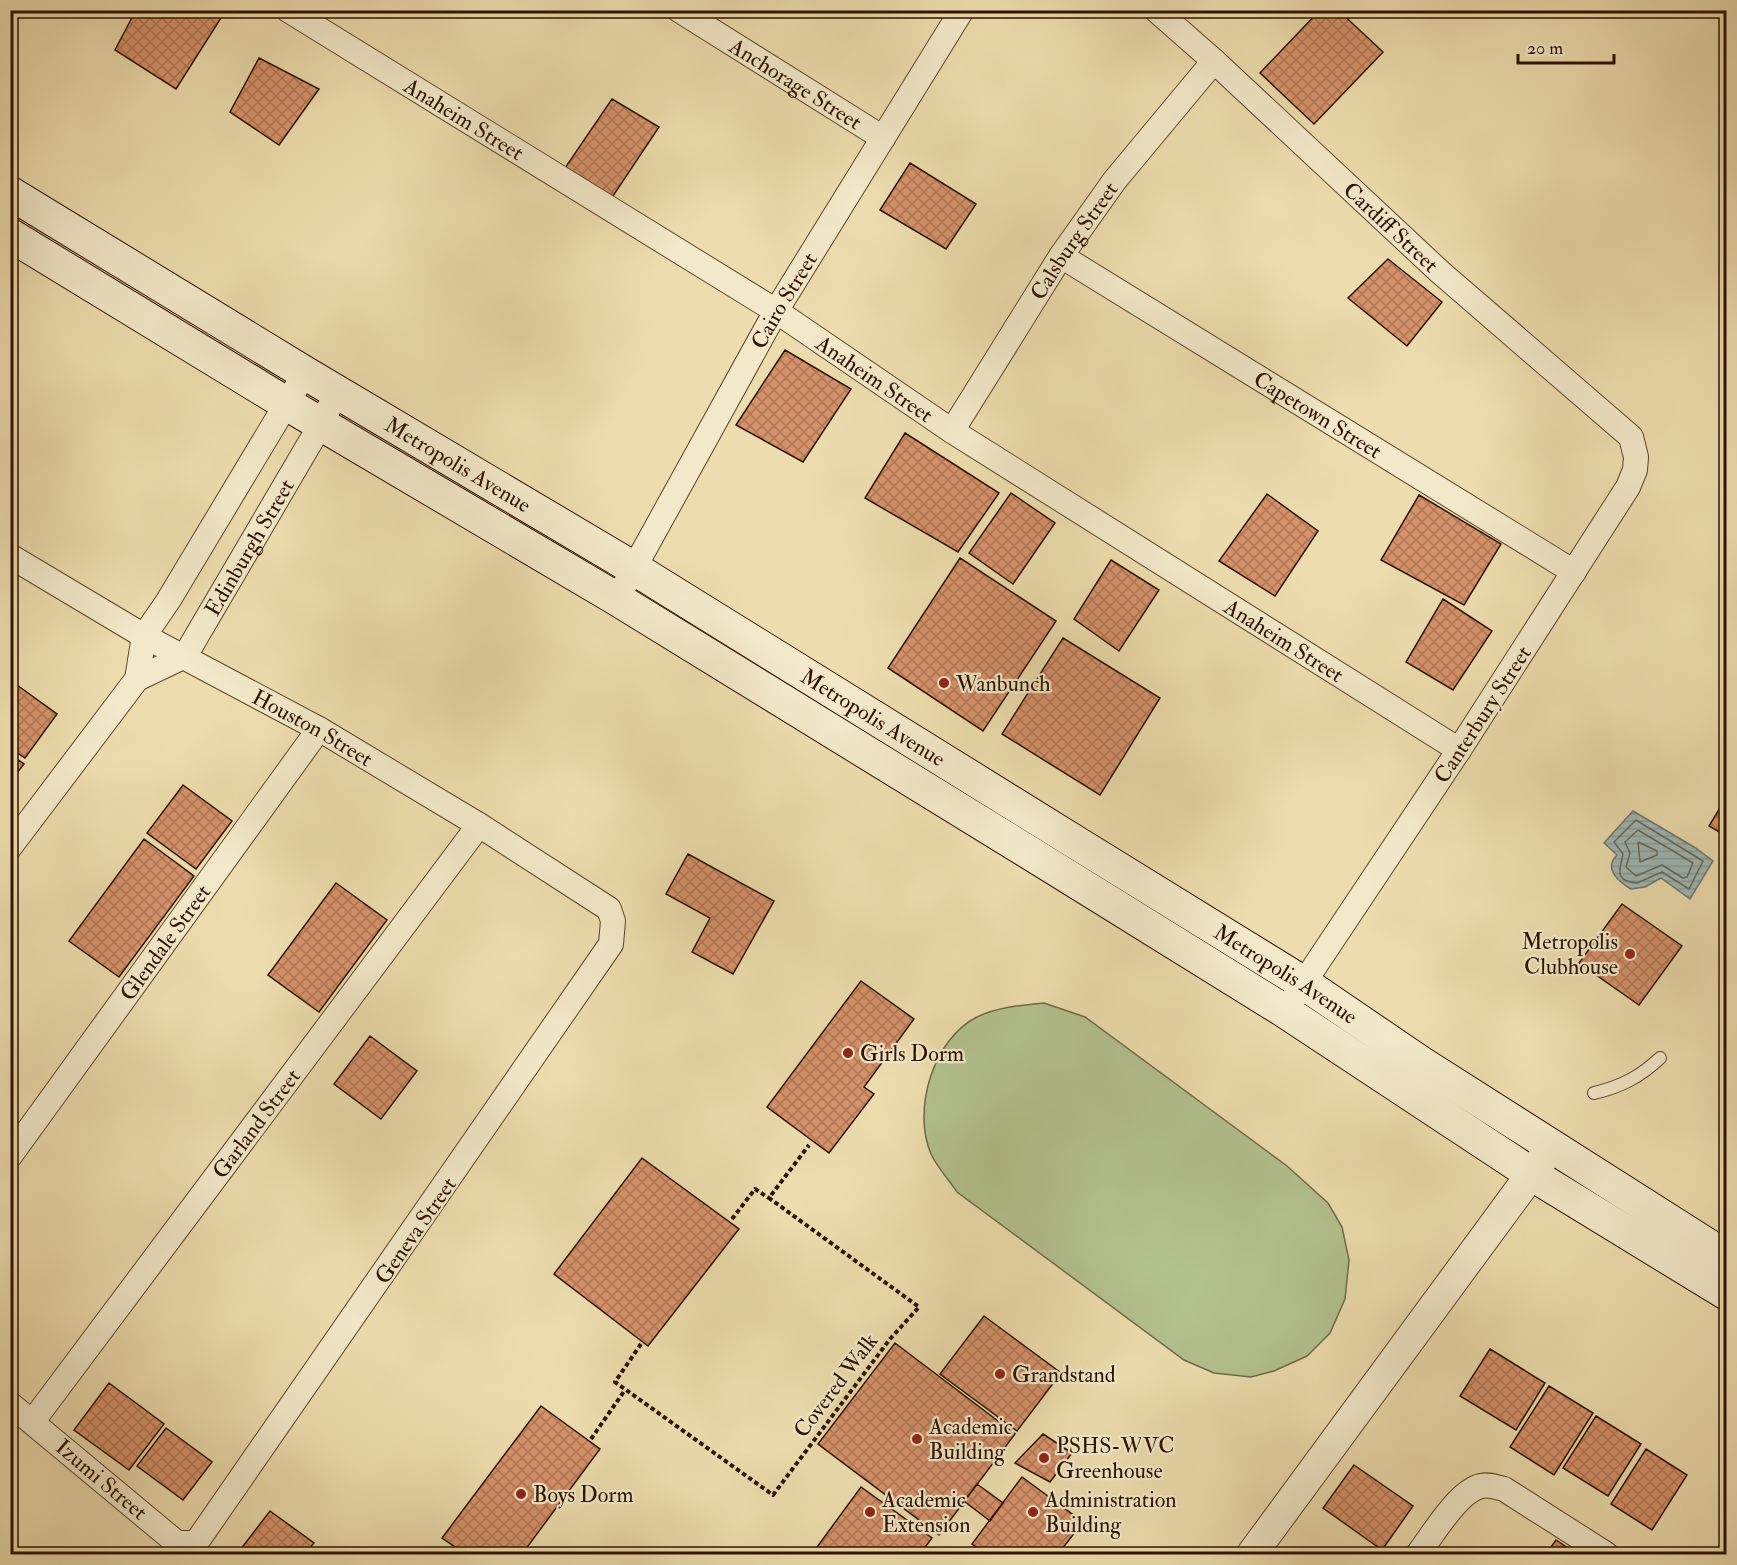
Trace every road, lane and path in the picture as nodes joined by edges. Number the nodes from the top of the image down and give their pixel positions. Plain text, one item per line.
1 (288, 10) edge
2 (679, 10) edge
3 (962, 10) edge
4 (1156, 10) edge
5 (1214, 61) junction
6 (883, 138) junction
7 (10, 193) edge
8 (10, 236) edge
9 (1061, 256) junction
10 (776, 311) junction
11 (306, 373) junction
12 (337, 392) junction
13 (287, 404) junction
14 (321, 424) junction
15 (952, 431) junction
16 (1631, 436) joint
17 (10, 556) edge
18 (635, 569) junction
19 (1574, 572) junction
20 (617, 599) junction
21 (144, 636) junction
22 (185, 656) junction
23 (137, 679) junction
24 (319, 729) junction
25 (1459, 750) junction
26 (479, 825) junction
27 (10, 847) edge
28 (609, 909) joint
29 (1305, 984) junction
30 (1283, 1010) junction
31 (1660, 1058) dead end
32 (1593, 1093) dead end
33 (809, 1145) dead end
34 (1552, 1146) junction
35 (10, 1156) edge
36 (1533, 1175) junction
37 (769, 1198) junction
38 (732, 1219) dead end
39 (1726, 1257) edge
40 (1726, 1293) edge
41 (641, 1344) dead end
42 (625, 1390) junction
43 (10, 1404) edge
44 (33, 1421) junction
45 (591, 1439) dead end
46 (196, 1543) joint
47 (1252, 1554) edge
48 (1418, 1554) edge
49 (1606, 1554) edge

1 - 10 street, Anaheim Street
2 - 6 street, Anchorage Street
3 - 6 street, Cairo Street
4 - 5 street, Cardiff Street
5 - 9 street, Calsburg Street
5 - 16 street, Cardiff Street
6 - 10 street, Cairo Street
7 - 11 main road, Metropolis Avenue
8 - 13 main road, Metropolis Avenue
9 - 15 street, Calsburg Street
9 - 19 street, Capetown Street
10 - 15 street, Anaheim Street
10 - 18 street, Cairo Street
11 - 12 main road, Metropolis Avenue
11 - 13 street, Edinburgh Street
12 - 14 street, Edinburgh Street
12 - 18 main road, Metropolis Avenue
13 - 14 main road, Metropolis Avenue
13 - 21 street, Edinburgh Street
14 - 20 main road, Metropolis Avenue
14 - 22 street, Edinburgh Street
15 - 25 street, Anaheim Street
16 - 19 street, Canterbury Street
17 - 21 street, Houston Street
18 - 20 street, Cairo Street
18 - 29 main road, Metropolis Avenue
19 - 25 street, Canterbury Street
20 - 30 main road, Metropolis Avenue
21 - 22 street, Houston Street
21 - 23 street, Edinburgh Street
22 - 23 street, Edinburgh Street
22 - 24 street, Houston Street
23 - 27 street, Edinburgh Street
24 - 26 street, Houston Street
24 - 35 street, Glendale Street
25 - 29 street, Canterbury Street
26 - 28 street, Houston Street
26 - 44 street, Garland Street
28 - 46 street, Geneva Street
29 - 30 street, Canterbury Street
29 - 34 main road, Metropolis Avenue
30 - 36 main road, Metropolis Avenue
31 - 32 lane
33 - 37 path
34 - 36 street
34 - 39 main road, Metropolis Avenue
36 - 40 main road, Metropolis Avenue
36 - 47 street
37 - 38 path
37 - 42 path, Covered Walk
41 - 42 path
42 - 45 path
43 - 44 street, Izumi Street
44 - 46 street, Izumi Street
48 - 49 street

